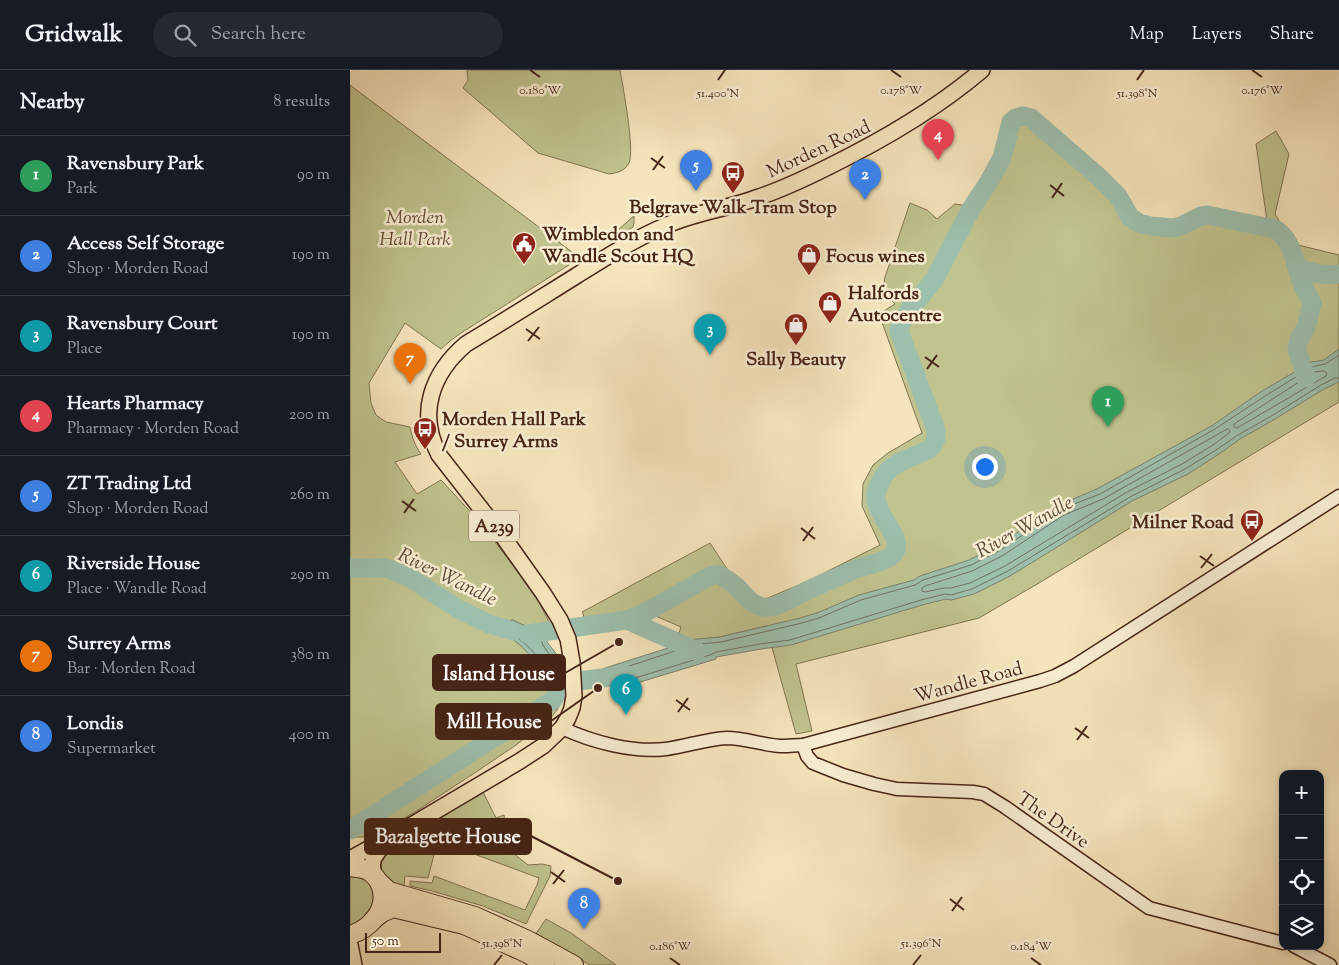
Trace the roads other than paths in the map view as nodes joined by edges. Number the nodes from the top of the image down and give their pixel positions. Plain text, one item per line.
1 (982, 70) edge
2 (1339, 496) edge
3 (562, 728) junction
4 (803, 745) junction
5 (389, 838) junction
6 (350, 859) edge
7 (350, 867) edge
8 (378, 880) junction
9 (373, 920) junction
10 (350, 935) edge
11 (1279, 942) edge
12 (350, 945) edge
13 (1302, 950) edge
14 (354, 965) edge
15 (546, 965) edge
16 (574, 965) edge
17 (1330, 965) edge

1 - 3 main road, Morden Road / A239
2 - 4 street, Wandle Road
3 - 4 street, Wandle Road
3 - 5 main road, Morden Road / A239
4 - 11 street, The Drive
5 - 6 main road, Morden Road / A239
5 - 8 main road, Morden Road / A239
7 - 8 highway
8 - 9 highway
8 - 16 highway
9 - 10 highway
9 - 15 highway
12 - 14 main road
13 - 17 street

